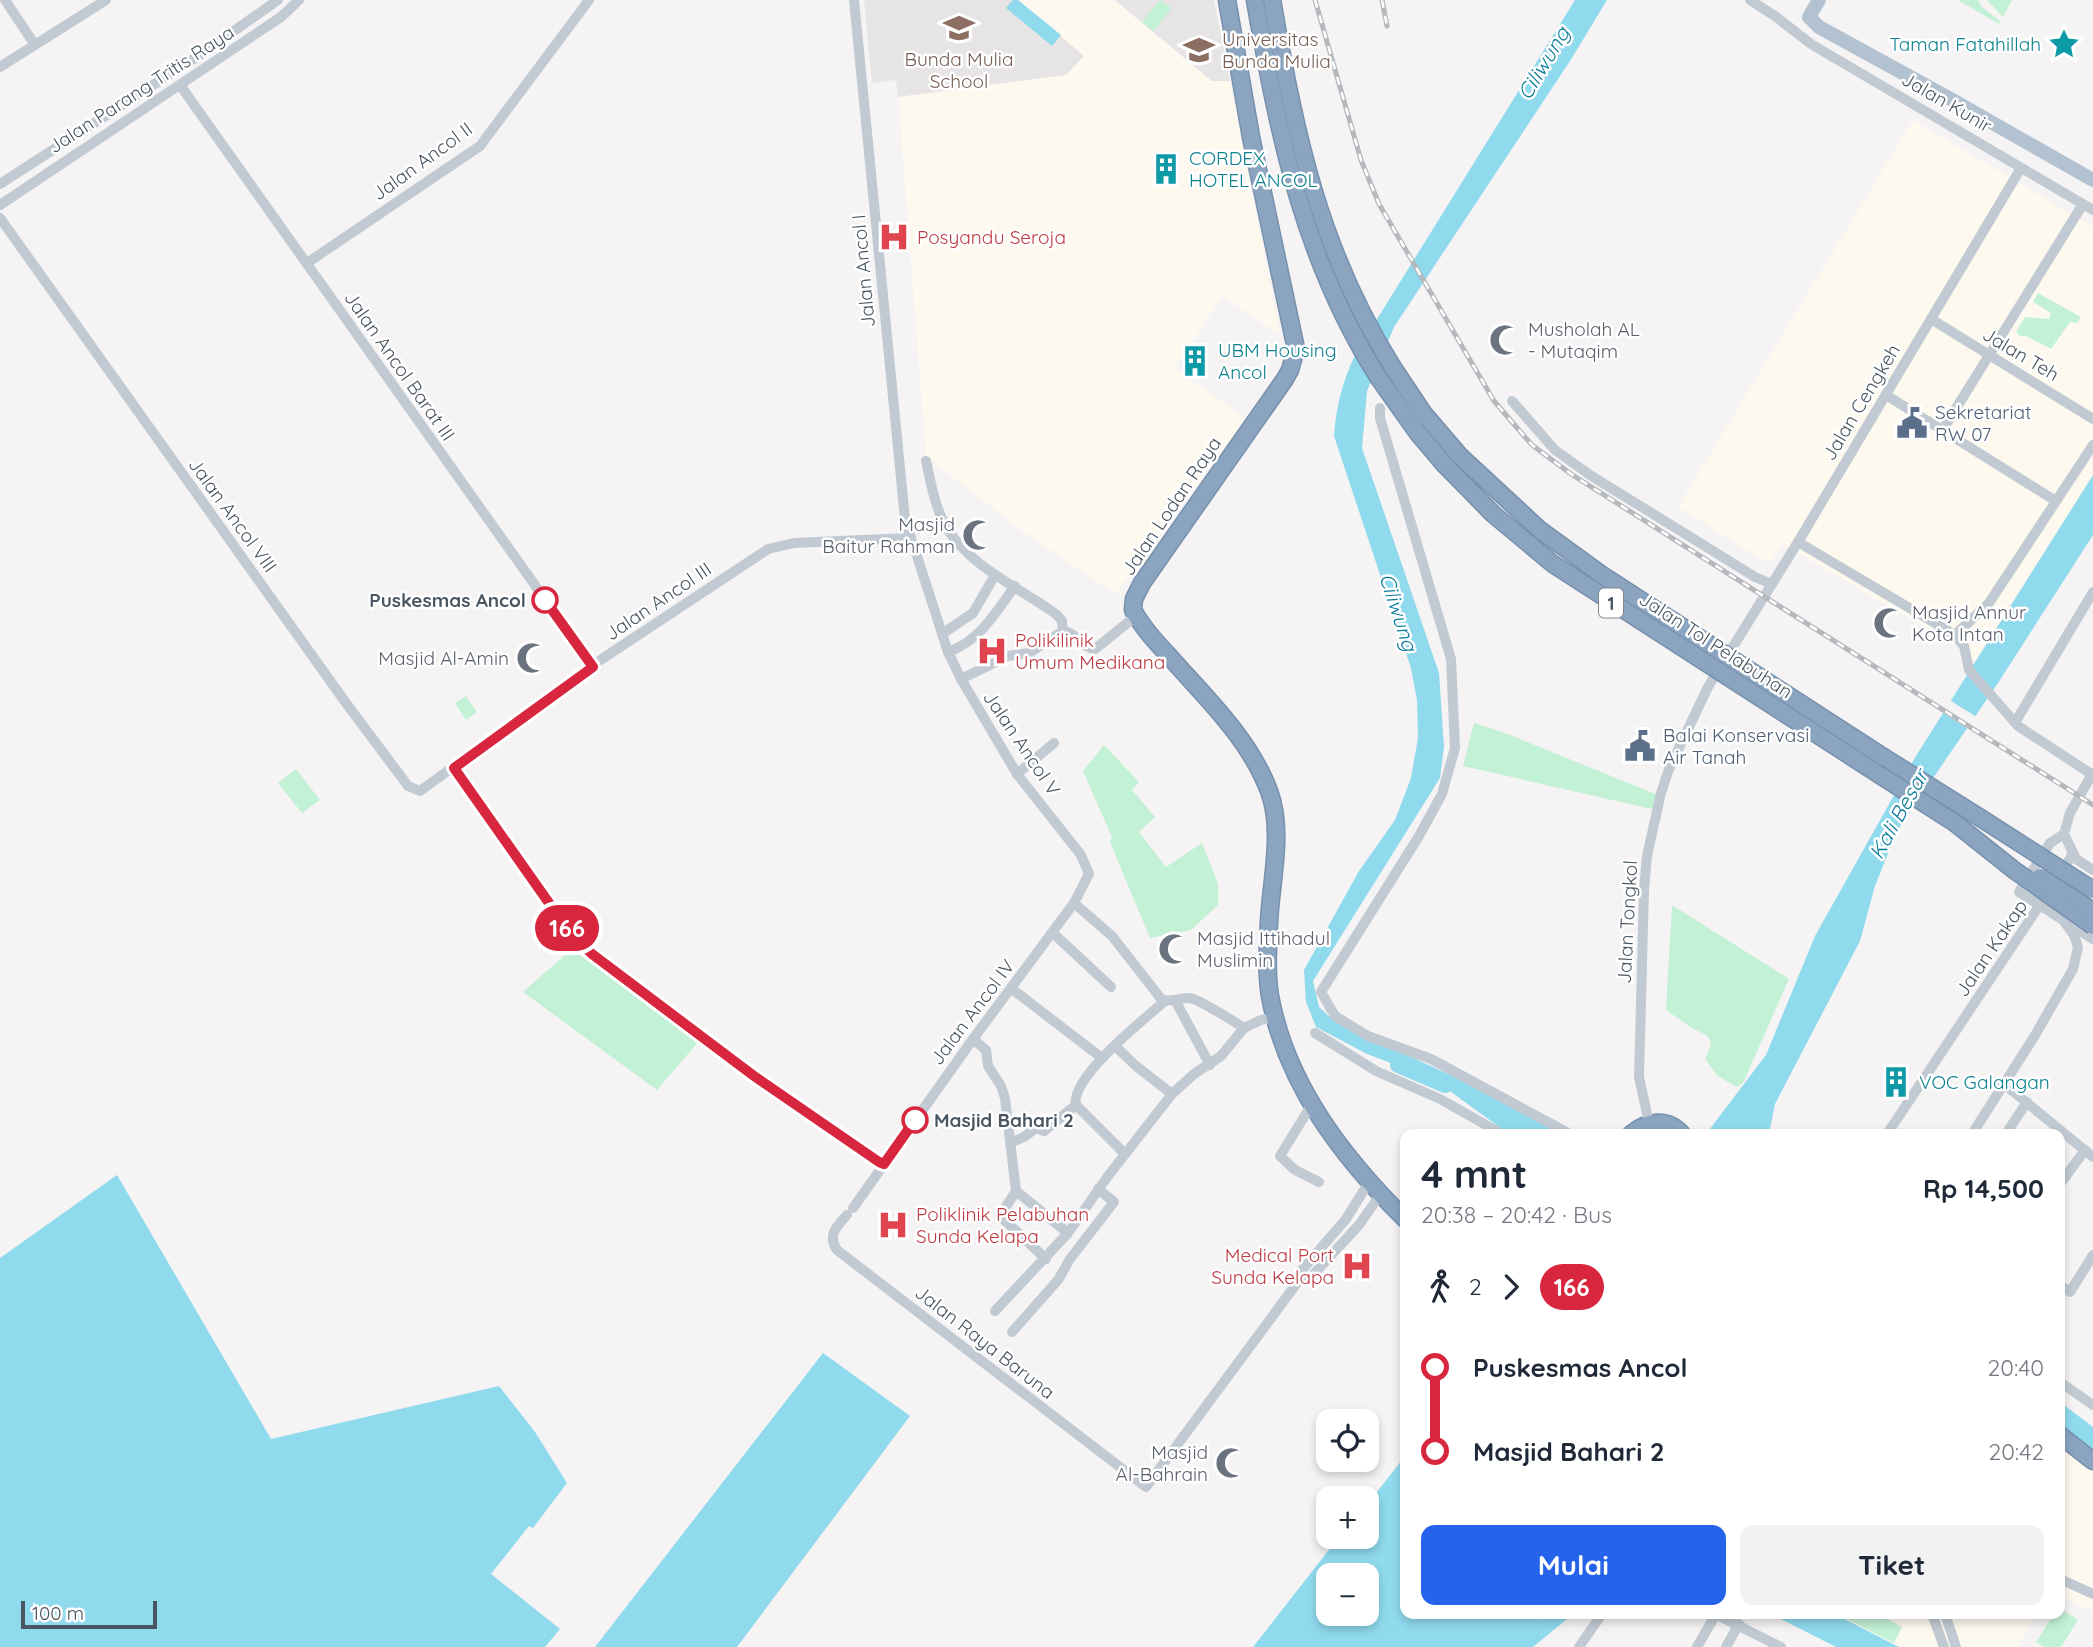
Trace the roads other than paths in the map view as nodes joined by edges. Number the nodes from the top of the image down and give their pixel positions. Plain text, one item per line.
1 (5, 0) edge
2 (106, 0) edge
3 (278, 0) edge
4 (299, 0) edge
5 (589, 0) edge
6 (854, 0) edge
7 (1227, 0) edge
8 (1255, 0) edge
9 (1272, 0) edge
10 (1750, 0) edge
11 (1758, 0) edge
12 (1819, 0) edge
13 (35, 45) junction
14 (0, 67) edge
15 (180, 85) junction
16 (2021, 168) junction
17 (2093, 180) edge
18 (0, 184) edge
19 (0, 205) edge
20 (2090, 207) edge
21 (0, 218) edge
22 (307, 263) junction
23 (1931, 319) junction
24 (1989, 356) junction
25 (1886, 395) junction
26 (1512, 401) dead end
27 (1380, 408) dead end
28 (2093, 419) edge
29 (1942, 431) junction
30 (2093, 445) edge
31 (926, 461) dead end
32 (2056, 501) junction
33 (910, 538) junction
34 (1798, 542) junction
35 (995, 575) junction
36 (1772, 584) junction
37 (1015, 586) junction
38 (2093, 592) edge
39 (1136, 616) junction
40 (1063, 631) junction
41 (942, 635) junction
42 (1955, 635) junction
43 (948, 652) junction
44 (593, 667) junction
45 (961, 680) junction
46 (2016, 721) junction
47 (1054, 743) dead end
48 (454, 768) junction
49 (1017, 774) junction
50 (2093, 774) edge
51 (1955, 824) junction
52 (2064, 834) junction
53 (2073, 853) junction
54 (2080, 864) junction
55 (2093, 870) edge
56 (1086, 880) joint
57 (2093, 890) edge
58 (1074, 903) junction
59 (2041, 905) junction
60 (2093, 911) edge
61 (2056, 914) junction
62 (2093, 926) edge
63 (1053, 933) junction
64 (2093, 939) edge
65 (1111, 987) dead end
66 (1012, 989) junction
67 (1170, 1001) junction
68 (1275, 1017) junction
69 (1244, 1028) junction
70 (1315, 1033) dead end
71 (973, 1039) junction
72 (1115, 1046) junction
73 (1102, 1058) junction
74 (1210, 1065) junction
75 (2004, 1084) junction
76 (1172, 1094) junction
77 (2027, 1102) junction
78 (1312, 1104) junction
79 (1076, 1105) junction
80 (1649, 1123) junction
81 (1493, 1129) edge
82 (1561, 1129) edge
83 (1639, 1129) edge
84 (1676, 1129) edge
85 (1890, 1129) edge
86 (1975, 1129) edge
87 (2009, 1129) edge
88 (2059, 1129) edge
89 (2065, 1134) edge
90 (1010, 1143) junction
91 (1125, 1154) junction
92 (2089, 1154) edge
93 (884, 1164) junction
94 (2065, 1179) edge
95 (1319, 1182) dead end
96 (1369, 1182) junction
97 (1098, 1189) junction
98 (1016, 1191) junction
99 (1380, 1195) junction
100 (1400, 1214) edge
101 (1068, 1233) junction
102 (2093, 1255) edge
103 (1046, 1259) junction
104 (1300, 1279) junction
105 (2065, 1288) edge
106 (995, 1311) dead end
107 (1013, 1332) dead end
108 (2065, 1385) edge
109 (2093, 1405) edge
110 (2065, 1440) edge
111 (2093, 1461) edge
112 (2065, 1581) edge
113 (2093, 1594) edge
114 (1599, 1619) edge
115 (1713, 1619) edge
116 (1728, 1619) edge
117 (1934, 1619) edge
118 (1947, 1619) edge
119 (1739, 1624) junction
120 (1585, 1645) edge
121 (1697, 1647) edge
122 (1726, 1647) edge
123 (1782, 1647) edge
124 (1944, 1647) edge
125 (1956, 1647) edge

1 - 13 street
2 - 13 street
3 - 18 street
4 - 15 street, Jalan Parang Tritis Raya
5 - 22 street, Jalan Ancol II
6 - 33 street, Jalan Ancol I
7 - 39 highway, Jalan Lodan Raya
8 - 51 highway, Jalan Tol Pelabuhan / 1, bridge
9 - 57 highway, Jalan Tol Pelabuhan / 1, bridge
10 - 16 street, Jalan Kunir
11 - 20 street, Jalan Kunir
12 - 17 main road, Jalan Kunir
13 - 14 street
15 - 19 street, Jalan Parang Tritis Raya
15 - 22 street, Jalan Ancol Barat III
16 - 20 street, Jalan Kunir
16 - 23 street, Jalan Cengkeh
20 - 24 street
21 - 48 street, Jalan Ancol VIII
22 - 44 street, Jalan Ancol Barat III
23 - 24 street, Jalan Teh
23 - 25 street, Jalan Cengkeh
24 - 28 street, Jalan Teh
24 - 29 street
25 - 29 street
25 - 34 street, Jalan Cengkeh
26 - 36 street
27 - 82 street
29 - 32 street
30 - 32 street
31 - 35 street
32 - 42 street
33 - 41 street, Jalan Ancol V
33 - 44 street, Jalan Ancol III
34 - 36 street, Jalan Cengkeh
34 - 42 street
35 - 37 street
35 - 41 street
36 - 80 street, Jalan Tongkol
37 - 40 street
37 - 43 street
38 - 46 street
39 - 40 street
39 - 68 highway
40 - 45 street
41 - 43 street, Jalan Ancol V
42 - 46 street
43 - 45 street, Jalan Ancol V
44 - 48 street, Jalan Ancol III
45 - 49 street, Jalan Ancol V
46 - 50 street
47 - 49 street
48 - 93 street
49 - 56 street, Jalan Ancol V
50 - 52 street
51 - 60 highway, Jalan Tol Pelabuhan / 1, bridge
51 - 62 highway, bridge
52 - 53 street
52 - 59 street
53 - 54 street
53 - 59 street, Jalan Kakap
54 - 55 street
54 - 61 street
56 - 58 street, Jalan Ancol IV
58 - 63 street, Jalan Ancol IV
58 - 67 street
59 - 61 street
59 - 85 street, Jalan Kakap
61 - 64 street
61 - 75 street
63 - 65 street
63 - 66 street, Jalan Ancol IV
66 - 71 street, Jalan Ancol IV
66 - 73 street
67 - 69 street
67 - 72 street
67 - 74 street
68 - 69 street
68 - 78 highway
69 - 74 street
70 - 81 street
71 - 90 street
71 - 93 street, Jalan Ancol IV
72 - 73 street
72 - 76 street
73 - 79 street
74 - 76 street
75 - 77 street
75 - 86 street
76 - 91 street
77 - 87 street
77 - 88 street
78 - 95 street
78 - 96 highway
79 - 90 street
79 - 91 street
80 - 83 highway
80 - 84 highway
89 - 92 street
90 - 98 street
91 - 97 street
92 - 94 street
93 - 104 street, Jalan Raya Baruna
96 - 99 highway
96 - 104 street
97 - 101 street
97 - 107 street
98 - 101 street
98 - 103 street
99 - 100 highway
99 - 104 street
101 - 103 street
102 - 105 street
103 - 106 street
108 - 109 street
110 - 111 highway
112 - 113 street
114 - 120 street
115 - 121 street
116 - 119 street
117 - 124 street
118 - 125 street
119 - 122 street
119 - 123 street

